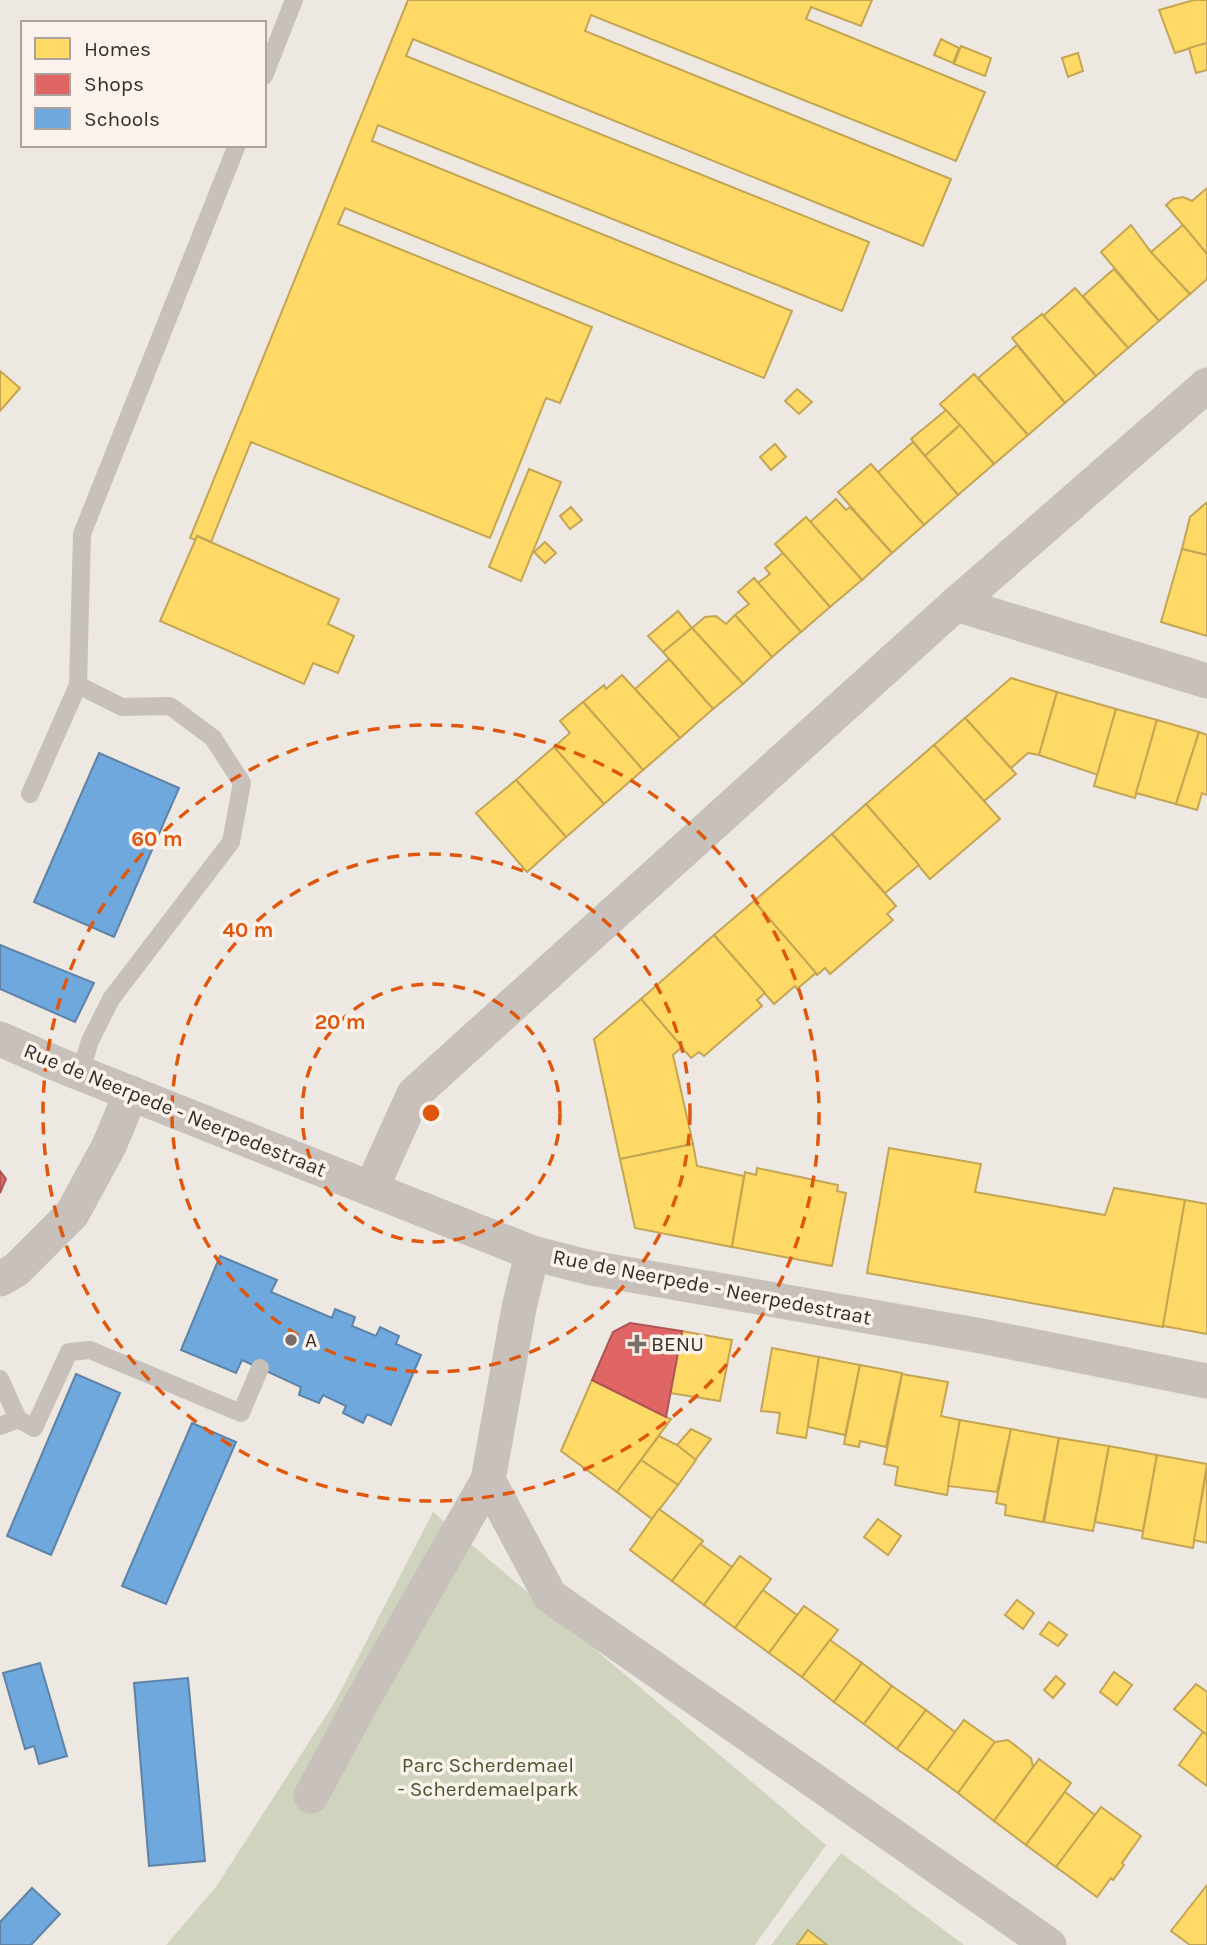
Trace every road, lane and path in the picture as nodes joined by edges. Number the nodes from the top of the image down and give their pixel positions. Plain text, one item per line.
1 (294, 0) edge
2 (266, 71) edge
3 (236, 147) edge
4 (1207, 385) edge
5 (956, 604) junction
6 (1207, 681) edge
7 (78, 685) junction
8 (30, 794) dead end
9 (0, 1039) edge
10 (80, 1073) junction
11 (131, 1093) junction
12 (371, 1189) junction
13 (532, 1253) junction
14 (0, 1279) edge
15 (260, 1368) dead end
16 (0, 1379) edge
17 (1207, 1381) edge
18 (18, 1419) junction
19 (0, 1426) edge
20 (488, 1480) junction
21 (311, 1796) dead end
22 (1049, 1945) edge

1 - 2 lane
3 - 7 lane
4 - 5 street
5 - 6 street
5 - 12 street
7 - 8 lane
7 - 10 lane
9 - 10 street, Rue de Neerpede - Neerpedestraat
10 - 11 street, Rue de Neerpede - Neerpedestraat
11 - 12 street, Rue de Neerpede - Neerpedestraat
11 - 14 street
12 - 13 street, Rue de Neerpede - Neerpedestraat
13 - 17 street, Rue de Neerpede - Neerpedestraat
13 - 20 street
15 - 18 lane
16 - 18 lane
18 - 19 lane
20 - 21 street
20 - 22 street

